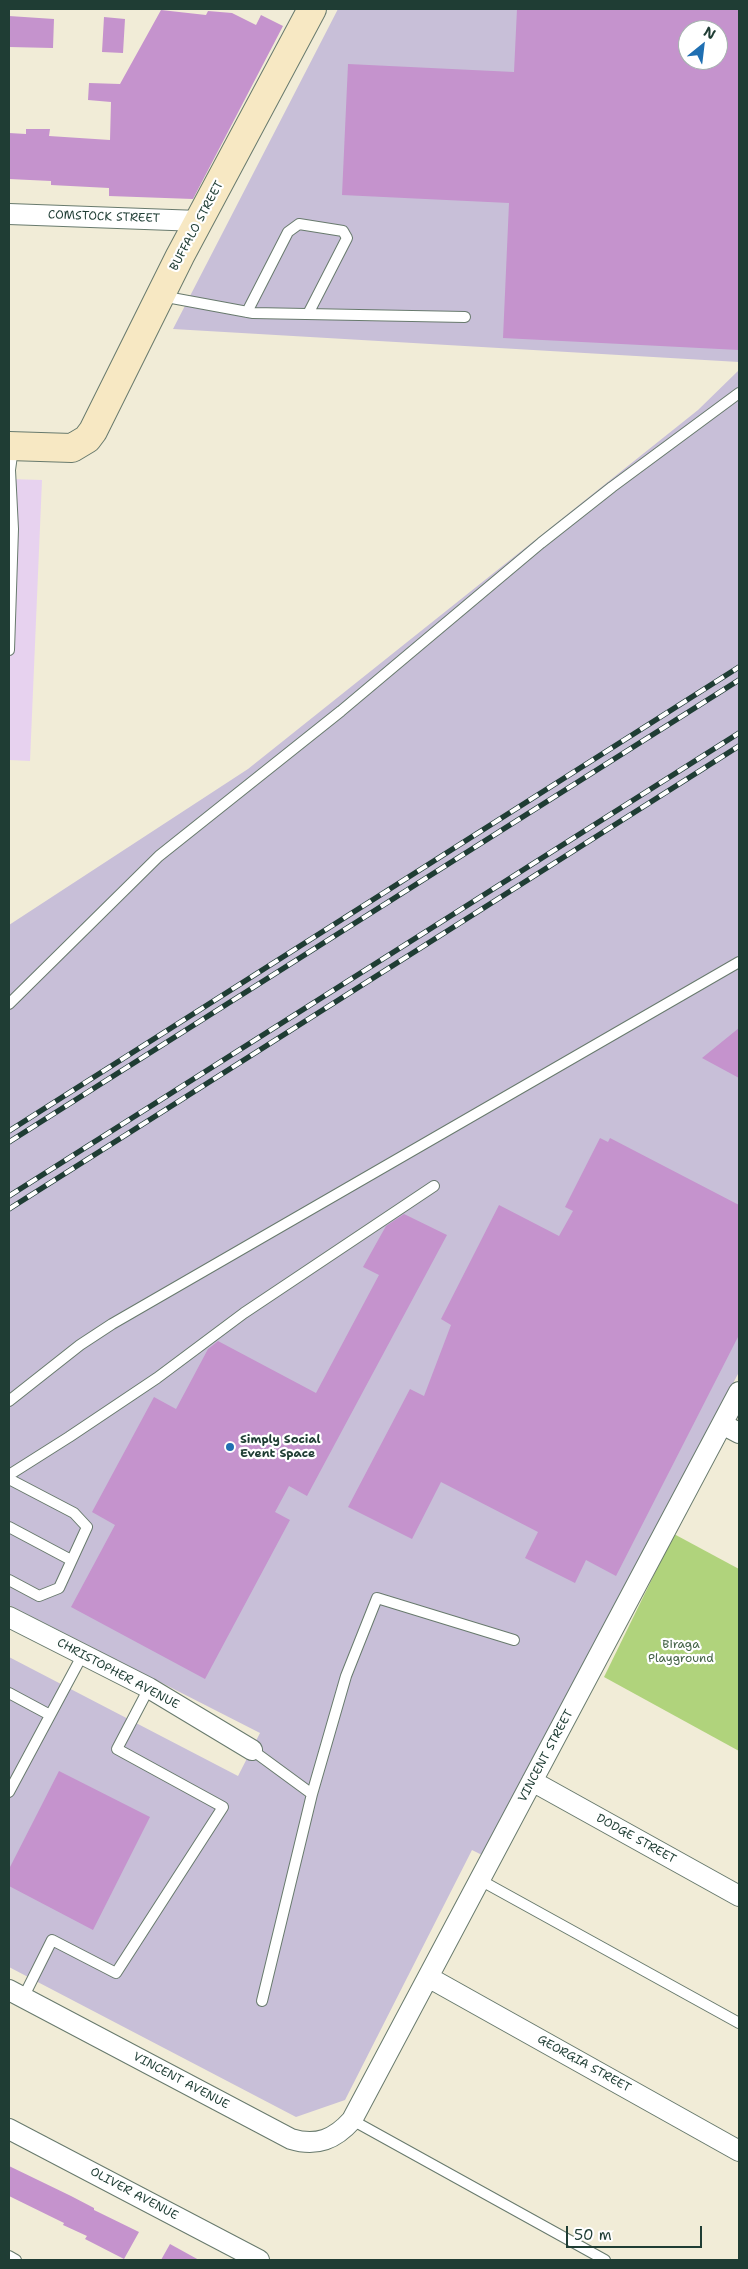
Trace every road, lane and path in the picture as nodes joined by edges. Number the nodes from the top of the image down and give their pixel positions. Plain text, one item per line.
1 (312, 9) edge
2 (9, 214) edge
3 (199, 220) junction
4 (160, 296) junction
5 (247, 312) junction
6 (308, 314) junction
7 (464, 317) dead end
8 (739, 392) edge
9 (11, 446) edge
10 (11, 529) edge
11 (9, 650) edge
12 (739, 962) edge
13 (9, 1004) edge
14 (434, 1186) dead end
15 (739, 1392) edge
16 (9, 1401) edge
17 (731, 1429) edge
18 (9, 1475) edge
19 (9, 1479) edge
20 (9, 1527) edge
21 (71, 1560) junction
22 (9, 1580) edge
23 (9, 1617) edge
24 (514, 1640) dead end
25 (82, 1654) junction
26 (149, 1688) junction
27 (9, 1693) edge
28 (50, 1715) junction
29 (252, 1750) joint
30 (532, 1781) junction
31 (9, 1792) edge
32 (312, 1794) junction
33 (480, 1880) junction
34 (739, 1896) edge
35 (428, 1977) junction
36 (16, 1994) edge
37 (262, 2001) dead end
38 (739, 2023) edge
39 (352, 2120) junction
40 (9, 2129) edge
41 (739, 2150) edge
42 (9, 2256) edge
43 (16, 2260) edge
44 (259, 2260) edge
45 (604, 2260) edge

1 - 3 street, BUFFALO STREET
2 - 3 street, COMSTOCK STREET
3 - 4 street, BUFFALO STREET
4 - 5 lane
4 - 9 street, BUFFALO STREET
5 - 6 lane
5 - 6 lane
6 - 7 lane
8 - 13 lane
9 - 10 lane
10 - 11 lane
12 - 16 lane
14 - 18 lane
15 - 17 street, VINCENT STREET
17 - 30 street, VINCENT STREET
19 - 21 lane
20 - 21 lane
21 - 22 lane
23 - 25 street, CHRISTOPHER AVENUE
24 - 32 lane
25 - 26 street, CHRISTOPHER AVENUE
25 - 28 lane
26 - 29 street, CHRISTOPHER AVENUE
26 - 36 lane
27 - 28 lane
28 - 31 lane
29 - 32 lane
30 - 33 street, VINCENT STREET
30 - 34 street, DODGE STREET
32 - 37 lane
33 - 35 street, VINCENT STREET
33 - 38 lane
35 - 39 street, VINCENT STREET
35 - 41 street, GEORGIA STREET
36 - 39 street, VINCENT AVENUE
39 - 45 lane
40 - 44 street, OLIVER AVENUE
42 - 43 lane

